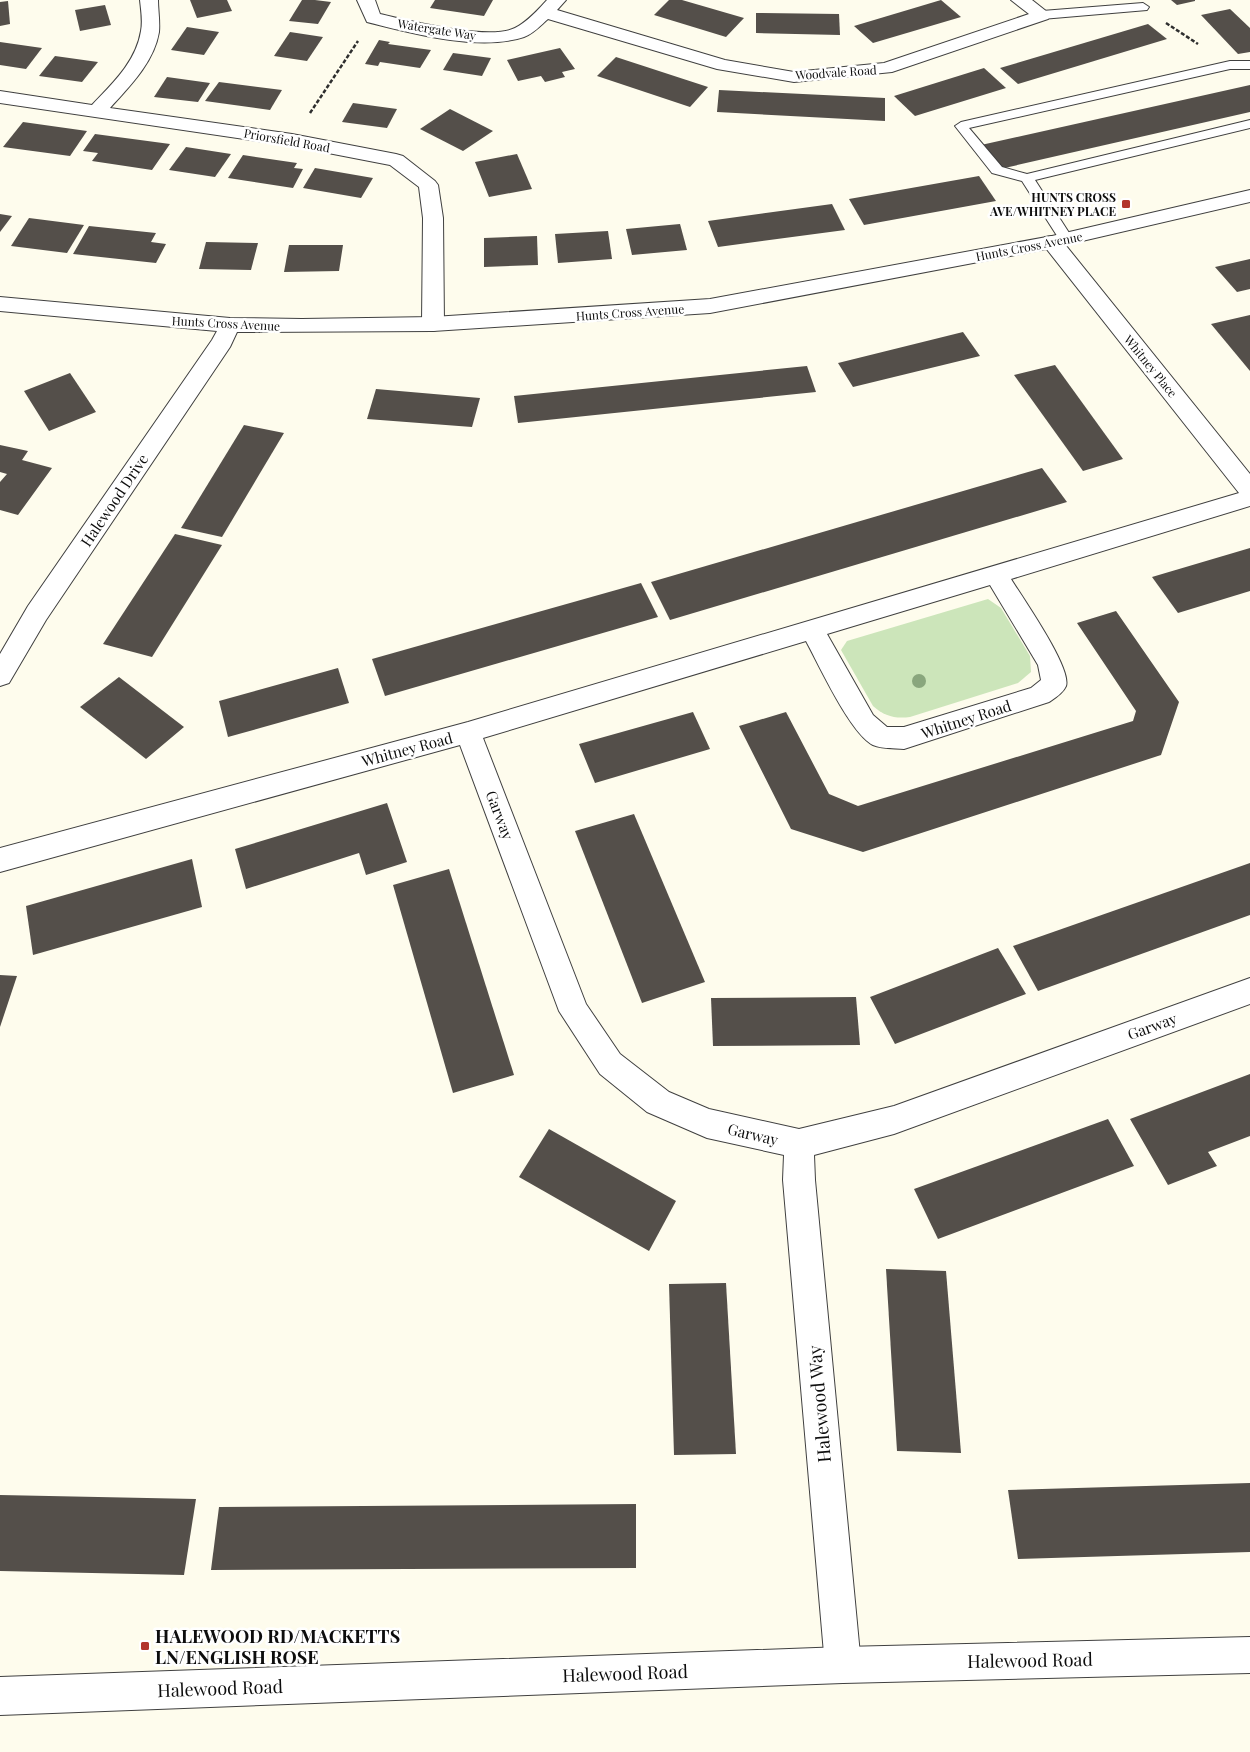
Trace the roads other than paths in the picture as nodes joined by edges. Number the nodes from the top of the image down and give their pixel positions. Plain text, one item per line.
1 (149, 0) edge
2 (366, 0) edge
3 (1020, 0) edge
4 (551, 6) edge
5 (1143, 8) road end
6 (1042, 15) junction
7 (1250, 65) edge
8 (0, 97) edge
9 (96, 111) junction
10 (1250, 124) edge
11 (1027, 178) junction
12 (1250, 196) edge
13 (1059, 240) junction
14 (0, 304) edge
15 (433, 324) junction
16 (230, 325) junction
17 (1250, 490) edge
18 (1250, 498) edge
19 (996, 575) junction
20 (811, 628) junction
21 (0, 676) edge
22 (468, 732) junction
23 (0, 860) edge
24 (1250, 991) edge
25 (799, 1144) junction
26 (1250, 1656) edge
27 (843, 1665) junction
28 (0, 1696) edge

1 - 9 street
2 - 4 street, Watergate Way
3 - 6 street
4 - 6 street, Woodvale Road
5 - 6 lane
7 - 11 lane
8 - 9 street, Priorsfield Road
9 - 15 street, Priorsfield Road
10 - 11 lane
11 - 13 lane
12 - 13 street, Hunts Cross Avenue
13 - 15 street, Hunts Cross Avenue
13 - 17 street, Whitney Place
14 - 16 street, Hunts Cross Avenue
15 - 16 street, Hunts Cross Avenue
16 - 21 street, Halewood Drive
18 - 19 street, Whitney Road
19 - 20 street, Whitney Road
19 - 20 street, Whitney Road
20 - 22 street, Whitney Road
22 - 23 street, Whitney Road
22 - 25 street, Garway
24 - 25 street, Garway
25 - 27 street, Halewood Way
26 - 27 street, Halewood Road
27 - 28 street, Halewood Road

